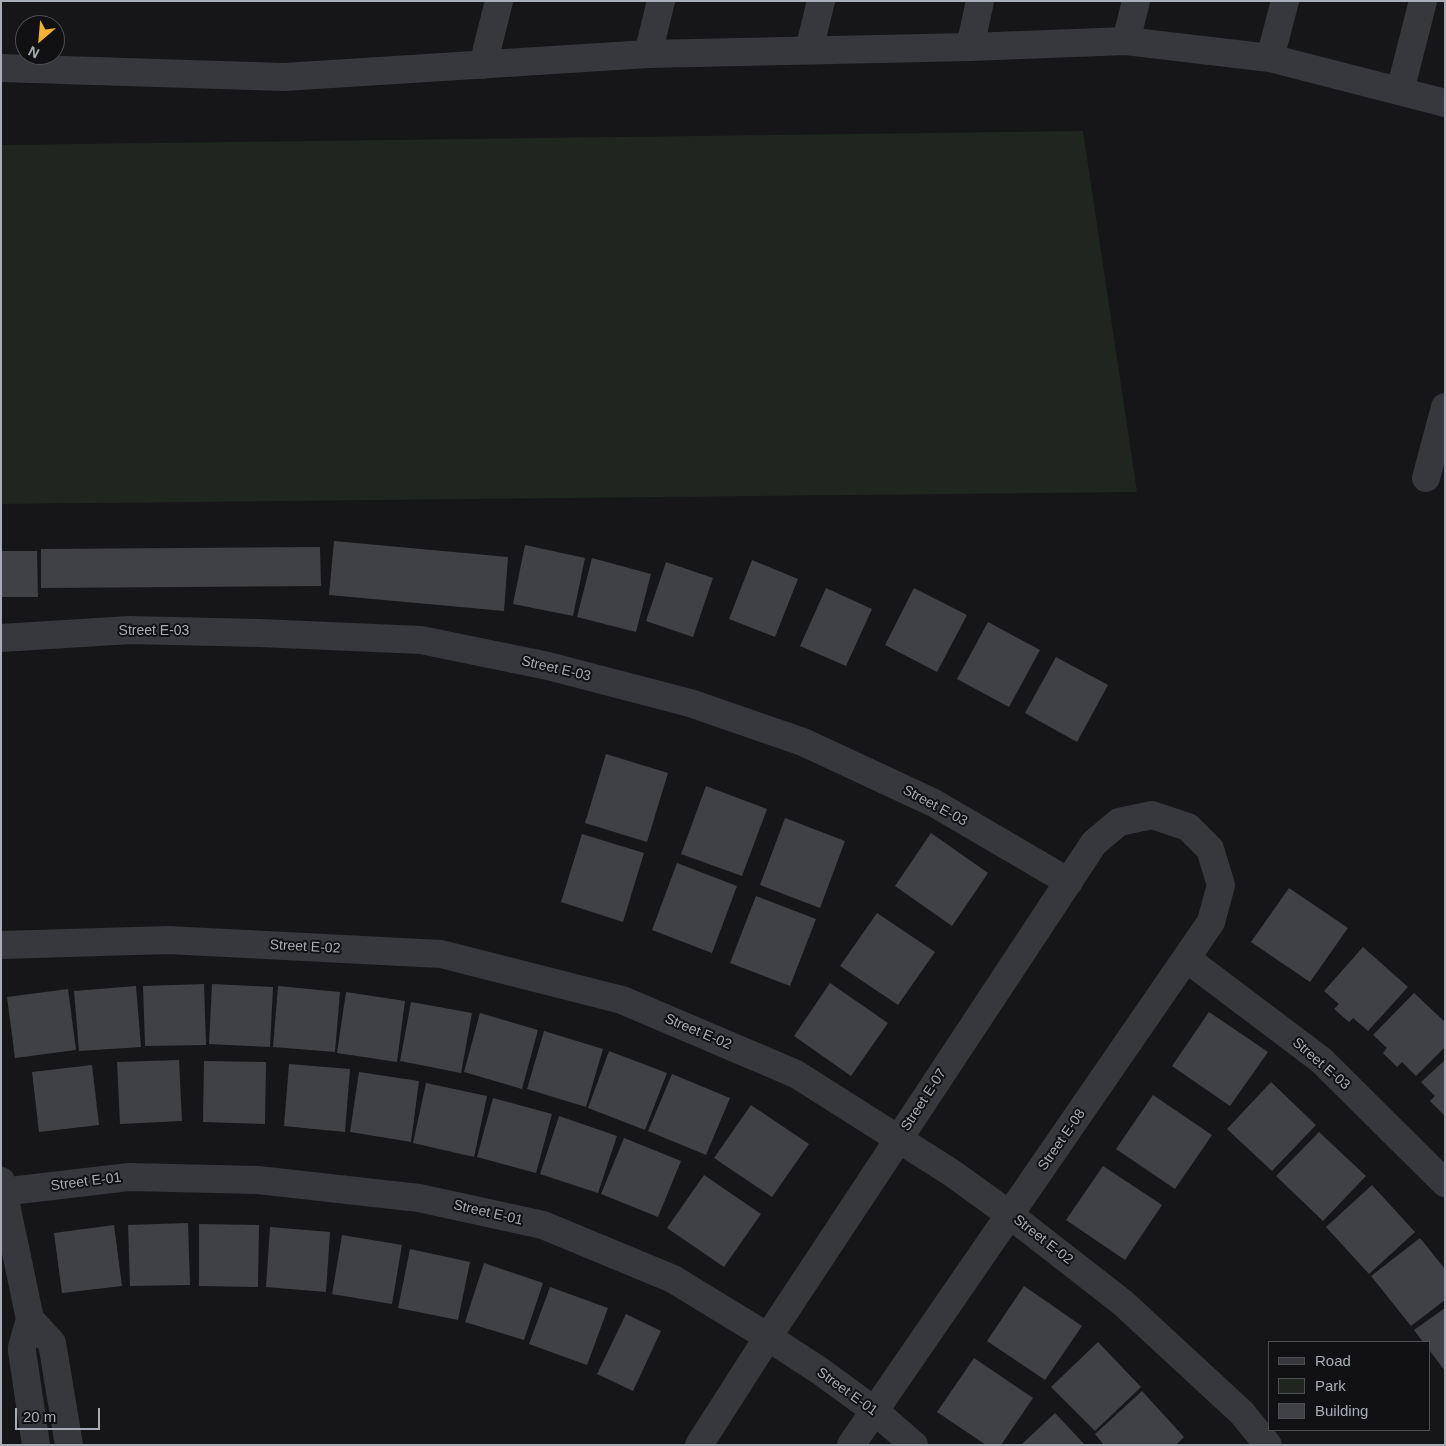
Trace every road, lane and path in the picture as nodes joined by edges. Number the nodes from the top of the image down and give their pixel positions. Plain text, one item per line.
1 (499, 1) edge
2 (661, 1) edge
3 (821, 1) edge
4 (980, 1) edge
5 (1136, 1) edge
6 (1285, 1) edge
7 (1423, 1) edge
8 (1126, 40) junction
9 (970, 46) junction
10 (809, 50) junction
11 (648, 54) junction
12 (1270, 58) junction
13 (483, 64) junction
14 (1, 68) edge
15 (1400, 91) junction
16 (1445, 103) edge
17 (1445, 407) edge
18 (1426, 478) dead end
19 (1, 638) edge
20 (1188, 827) joint
21 (1069, 882) junction
22 (1, 945) edge
23 (1186, 959) junction
24 (899, 1138) junction
25 (1445, 1183) edge
26 (2, 1188) edge
27 (1010, 1215) junction
28 (30, 1319) junction
29 (768, 1337) junction
30 (875, 1411) junction
31 (36, 1445) edge
32 (69, 1445) edge
33 (699, 1445) edge
34 (852, 1445) edge
35 (914, 1445) edge
36 (1268, 1445) edge

1 - 13 street
2 - 11 street
3 - 10 street
4 - 9 street
5 - 8 street
6 - 12 street
7 - 15 street
8 - 9 street
8 - 12 street
9 - 10 street
10 - 11 street
11 - 13 street
12 - 15 street
13 - 14 street
15 - 16 street
17 - 18 street
19 - 21 street, Street E-03
20 - 21 street, Street E-07
20 - 23 street, Street E-08
21 - 24 street, Street E-07
22 - 24 street, Street E-02
23 - 25 street, Street E-03
23 - 27 street, Street E-08
24 - 27 street, Street E-02
24 - 29 street, Street E-07
26 - 28 street
26 - 29 street, Street E-01
27 - 30 street, Street E-08
27 - 36 street, Street E-02
28 - 31 street
28 - 32 street
29 - 30 street, Street E-01
29 - 33 street, Street E-07
30 - 34 street, Street E-08
30 - 35 street, Street E-01

